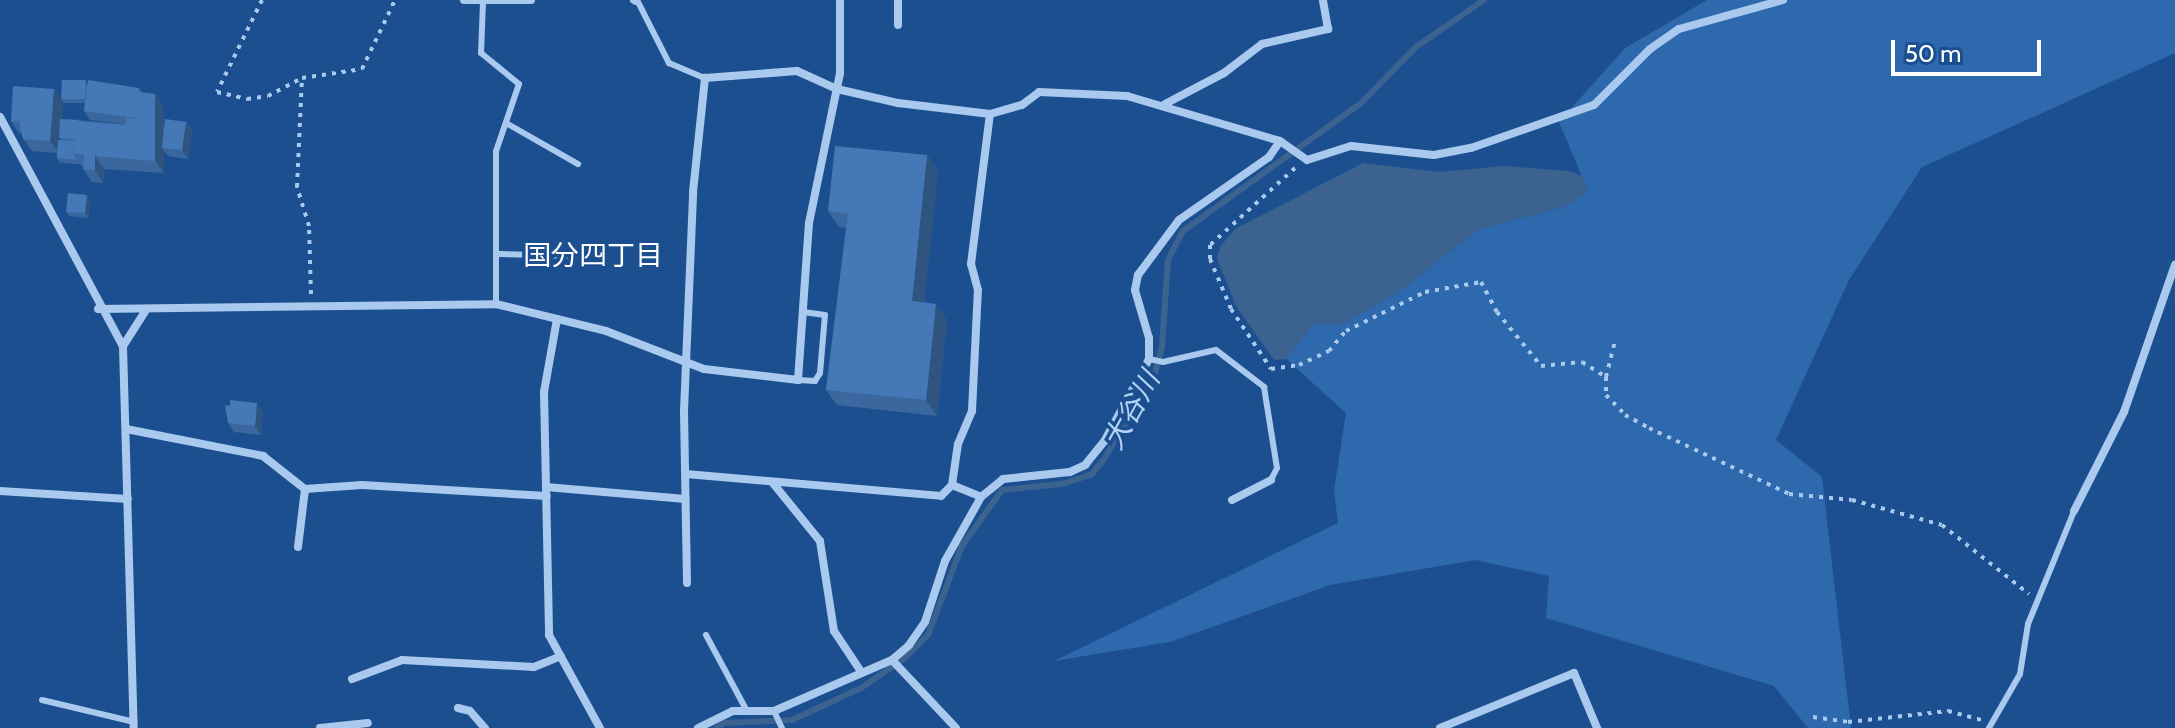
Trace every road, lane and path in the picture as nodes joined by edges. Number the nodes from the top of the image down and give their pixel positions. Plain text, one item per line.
1 (262, 0) edge
2 (395, 0) edge
3 (464, 0) edge
4 (531, 0) edge
5 (636, 0) edge
6 (840, 0) edge
7 (898, 0) edge
8 (1323, 0) edge
9 (1783, 0) edge
10 (483, 2) junction
11 (898, 25) dead end
12 (302, 78) junction
13 (705, 78) junction
14 (837, 89) junction
15 (1165, 104) junction
16 (990, 114) junction
17 (0, 117) edge
18 (506, 123) junction
19 (1280, 141) junction
20 (1302, 155) junction
21 (578, 164) dead end
22 (499, 254) junction
23 (573, 256) dead end
24 (2175, 265) edge
25 (311, 303) junction
26 (496, 304) junction
27 (98, 309) junction
28 (146, 310) junction
29 (803, 312) junction
30 (557, 319) junction
31 (1615, 340) dead end
32 (123, 346) junction
33 (1149, 359) junction
34 (687, 364) junction
35 (1606, 377) junction
36 (798, 380) junction
37 (126, 429) junction
38 (686, 474) junction
39 (1271, 480) joint
40 (771, 481) junction
41 (952, 485) junction
42 (305, 489) junction
43 (0, 491) edge
44 (546, 492) junction
45 (981, 497) junction
46 (128, 499) junction
47 (685, 499) junction
48 (1232, 500) dead end
49 (2074, 511) joint
50 (298, 547) dead end
51 (687, 583) dead end
52 (2037, 601) junction
53 (706, 635) dead end
54 (561, 656) junction
55 (892, 660) junction
56 (862, 673) junction
57 (352, 679) dead end
58 (42, 700) dead end
59 (458, 708) dead end
60 (747, 711) junction
61 (774, 711) junction
62 (1813, 717) dead end
63 (368, 723) dead end
64 (134, 725) edge
65 (338, 727) edge
66 (320, 728) edge
67 (485, 728) edge
68 (600, 728) edge
69 (698, 728) edge
70 (782, 728) edge
71 (956, 728) edge
72 (1440, 728) edge
73 (1597, 728) edge
74 (1990, 728) edge

1 - 12 path
2 - 12 path
3 - 10 street
4 - 10 street
5 - 13 lane
6 - 14 street
7 - 11 street
8 - 15 street
9 - 20 street
10 - 18 lane
12 - 25 path
13 - 14 street
13 - 34 street
14 - 16 street
14 - 29 street
15 - 16 street
15 - 19 street
16 - 41 street
17 - 27 street
18 - 21 lane
18 - 22 lane
19 - 20 street
19 - 33 street
20 - 35 path
22 - 23 lane
22 - 26 lane
24 - 49 street
25 - 26 street
25 - 28 street
26 - 30 street
27 - 28 street
27 - 32 street
28 - 32 street
29 - 36 street
29 - 36 lane
30 - 34 street
30 - 44 street
31 - 35 path
32 - 37 street
33 - 39 lane
33 - 45 street
34 - 36 street
34 - 38 street
35 - 52 path
37 - 42 street
37 - 46 street
38 - 40 street
38 - 47 street
39 - 48 street
40 - 41 street
40 - 56 street
41 - 45 street
42 - 44 street
42 - 50 street
43 - 46 street
44 - 47 street
44 - 54 street
45 - 55 street
46 - 64 street
47 - 51 street
49 - 52 lane
52 - 74 lane
53 - 60 lane
54 - 57 street
54 - 68 street
55 - 56 street
55 - 71 street
56 - 61 street
58 - 64 lane
59 - 67 street
60 - 61 street
60 - 69 street
61 - 70 lane
62 - 74 path
63 - 65 street
65 - 66 street
72 - 73 street

